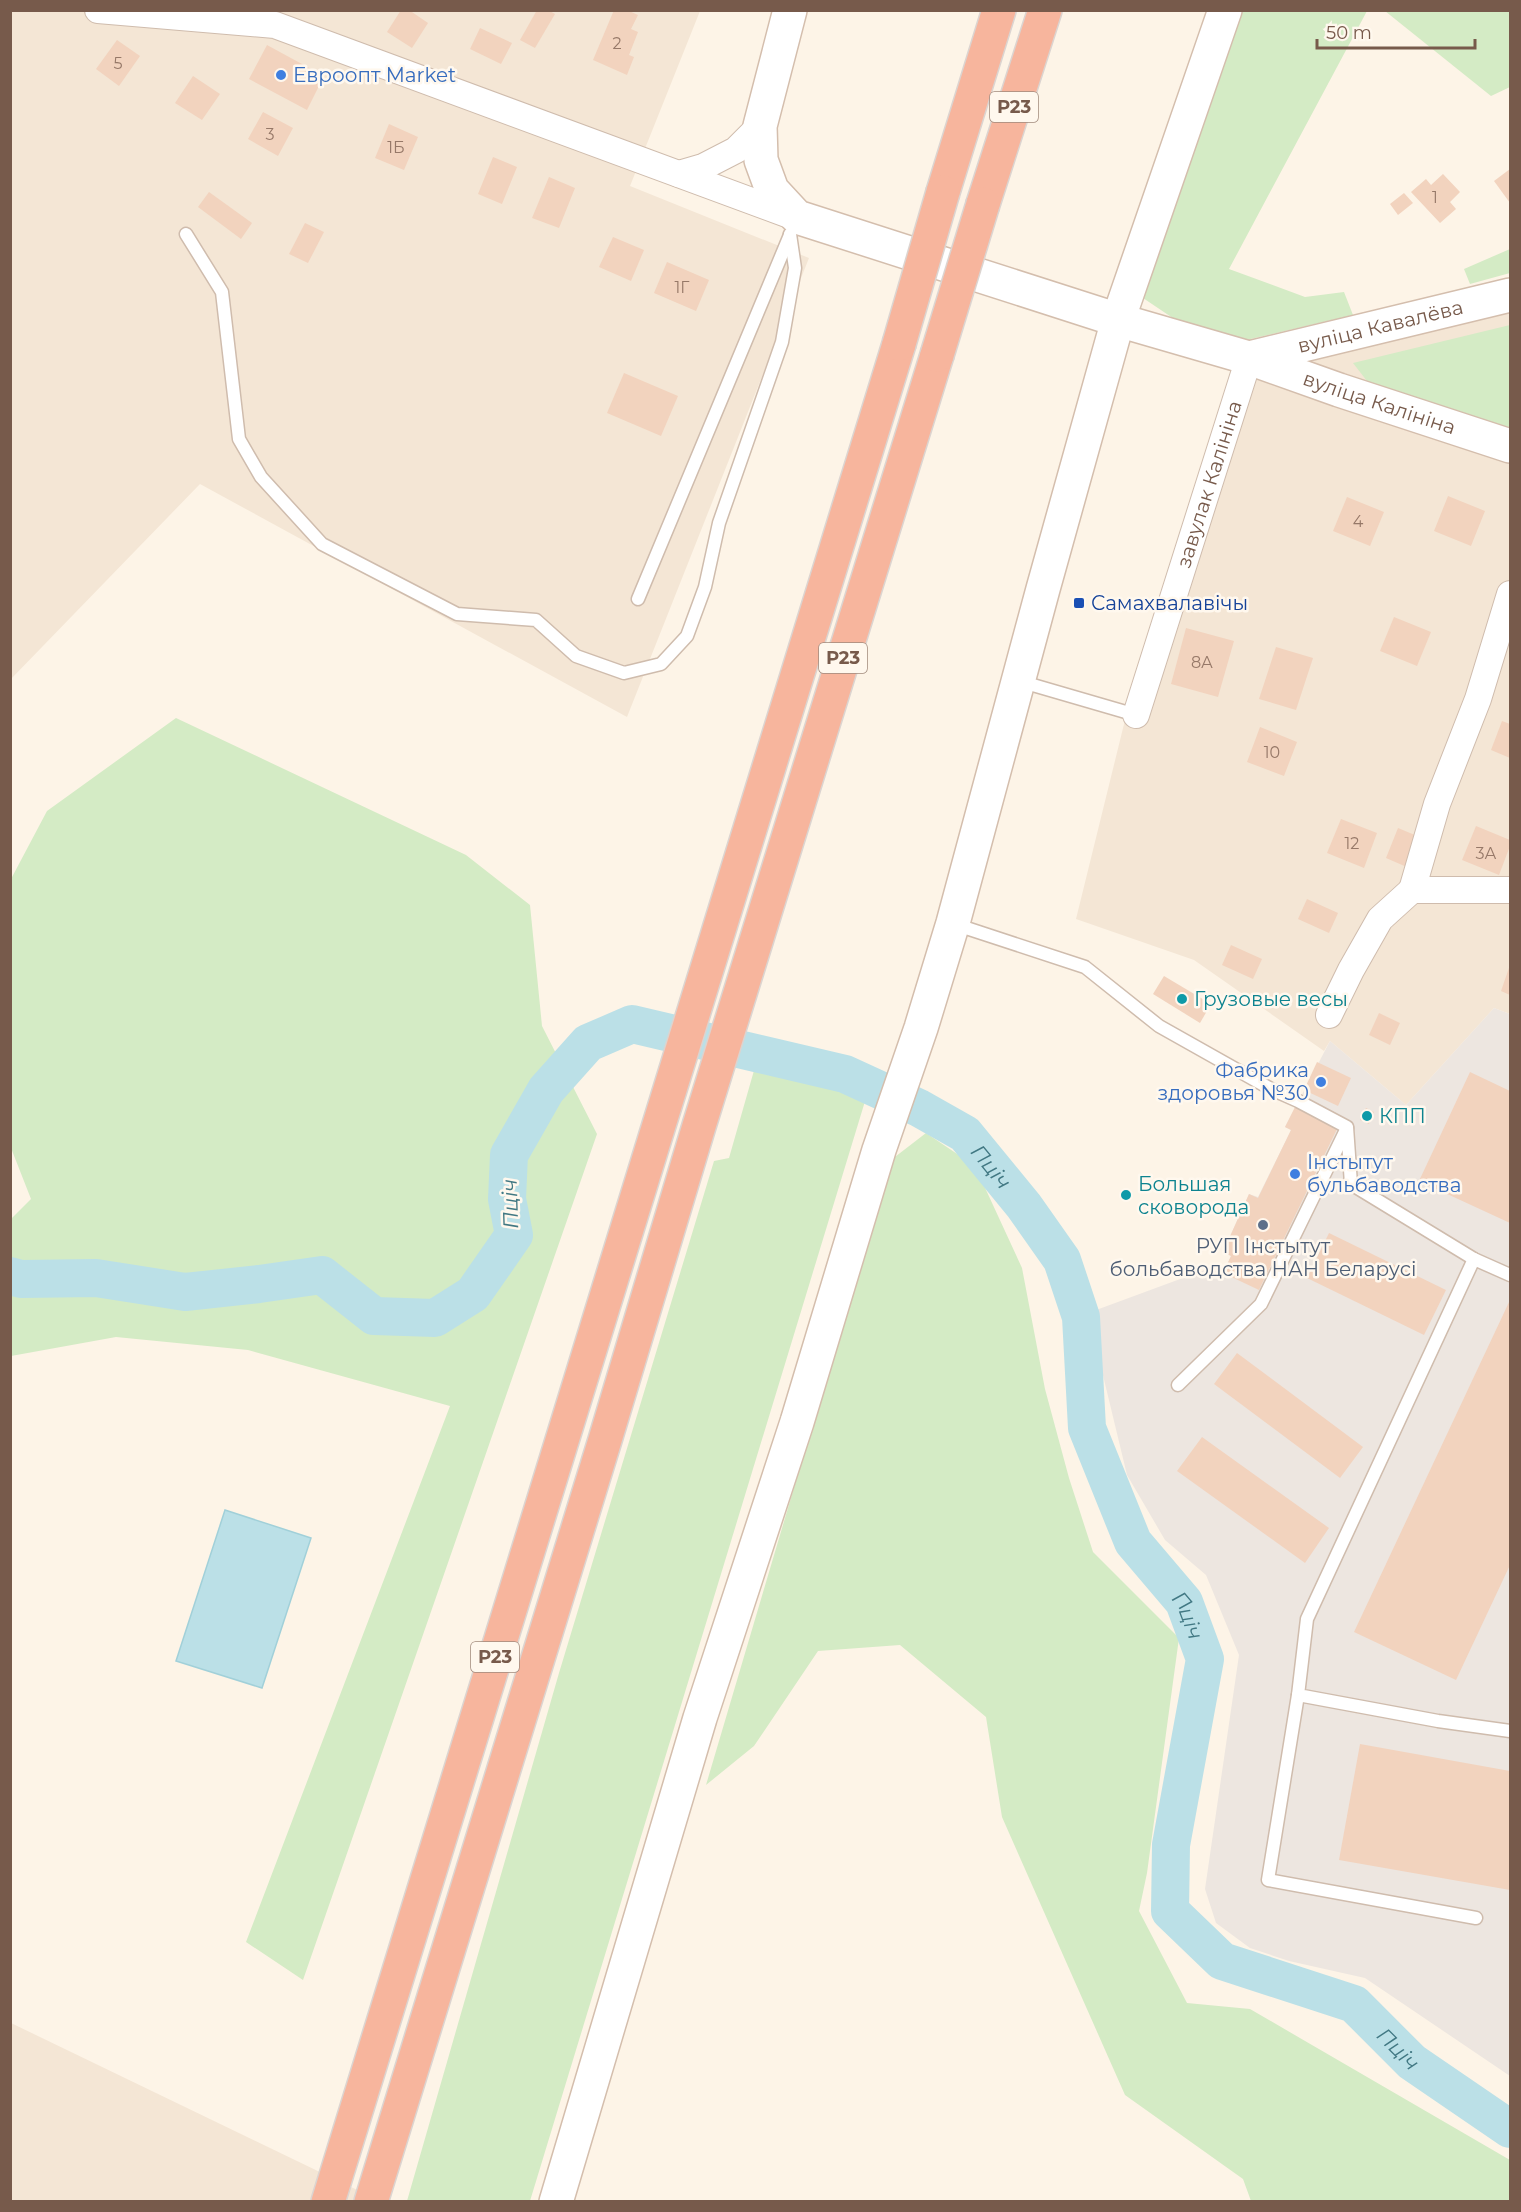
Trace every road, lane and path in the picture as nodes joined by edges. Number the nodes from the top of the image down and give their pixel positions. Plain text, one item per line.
1 (98, 10) edge
2 (790, 10) edge
3 (999, 10) edge
4 (1045, 10) edge
5 (1224, 10) edge
6 (760, 126) junction
7 (679, 174) junction
8 (794, 226) junction
9 (186, 234) dead end
10 (1510, 295) edge
11 (1118, 320) junction
12 (1249, 358) junction
13 (1510, 446) edge
14 (1510, 594) edge
15 (638, 599) dead end
16 (1018, 681) junction
17 (1136, 715) joint
18 (1412, 890) junction
19 (1510, 890) edge
20 (953, 923) junction
21 (1329, 1016) dead end
22 (1347, 1127) junction
23 (1474, 1259) junction
24 (1510, 1275) edge
25 (1178, 1385) dead end
26 (1298, 1695) junction
27 (1510, 1731) edge
28 (1476, 1918) dead end
29 (328, 2202) edge
30 (371, 2202) edge
31 (556, 2202) edge

1 - 7 street
2 - 6 street
3 - 29 highway, Р23, bridge
4 - 30 highway, Р23, bridge
5 - 11 street
6 - 7 street
6 - 8 street
7 - 8 street
8 - 9 lane
8 - 11 street, вуліца Калініна
8 - 15 lane
10 - 12 street, вуліца Кавалёва
11 - 12 street, вуліца Калініна
11 - 16 street
12 - 13 street, вуліца Калініна
12 - 17 street, завулак Калініна
14 - 18 street
16 - 17 lane
16 - 20 street
18 - 19 street
18 - 21 street
20 - 22 lane
20 - 31 street
22 - 23 lane
22 - 25 lane
23 - 24 lane
23 - 26 lane
26 - 27 lane
26 - 28 lane

